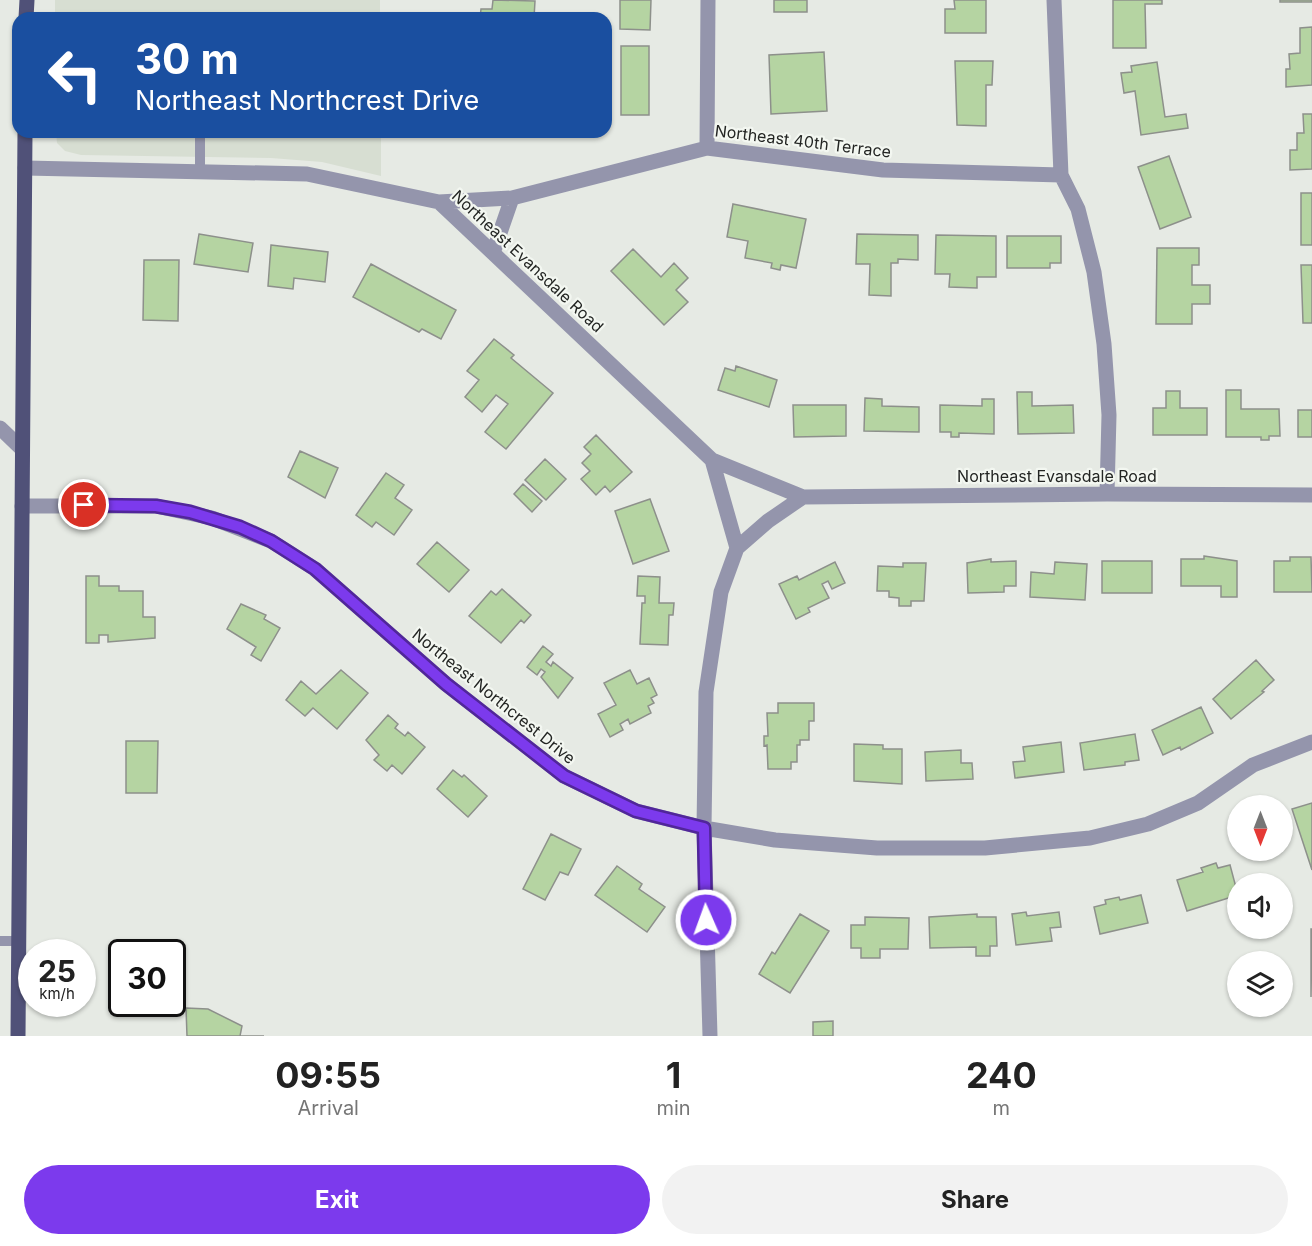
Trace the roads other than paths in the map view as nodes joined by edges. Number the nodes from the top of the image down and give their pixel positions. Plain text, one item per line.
1 (708, 0) edge
2 (1054, 0) edge
3 (25, 138) edge
4 (200, 138) edge
5 (707, 148) junction
6 (25, 168) junction
7 (200, 170) junction
8 (1061, 175) junction
9 (512, 198) junction
10 (439, 202) junction
11 (494, 253) junction
12 (0, 428) edge
13 (22, 449) junction
14 (712, 460) junction
15 (1107, 494) junction
16 (1312, 495) edge
17 (803, 497) junction
18 (22, 507) junction
19 (737, 548) junction
20 (1312, 742) edge
21 (704, 828) junction
22 (19, 939) edge
23 (0, 941) edge
24 (18, 941) edge
25 (18, 1017) edge
26 (18, 1036) edge
27 (710, 1036) edge

1 - 5 street
2 - 8 street
3 - 6 main road
4 - 7 lane
5 - 8 street, Northeast 40th Terrace
5 - 9 street, Northeast 40th Terrace
6 - 7 street, Northeast Evansdale Road
6 - 13 main road
7 - 10 street, Northeast Evansdale Road
8 - 15 street
9 - 10 street, Northeast 40th Terrace
9 - 11 street
10 - 11 street, Northeast Evansdale Road
11 - 14 street, Northeast Evansdale Road
12 - 13 street
13 - 18 main road
14 - 17 street
14 - 19 street
15 - 16 street, Northeast Evansdale Road
15 - 17 street, Northeast Evansdale Road
17 - 19 street
18 - 21 street, Northeast Northcrest Drive
18 - 22 main road
19 - 21 street
20 - 21 street, Northeast Northcrest Drive
21 - 27 street
23 - 24 lane
25 - 26 main road

